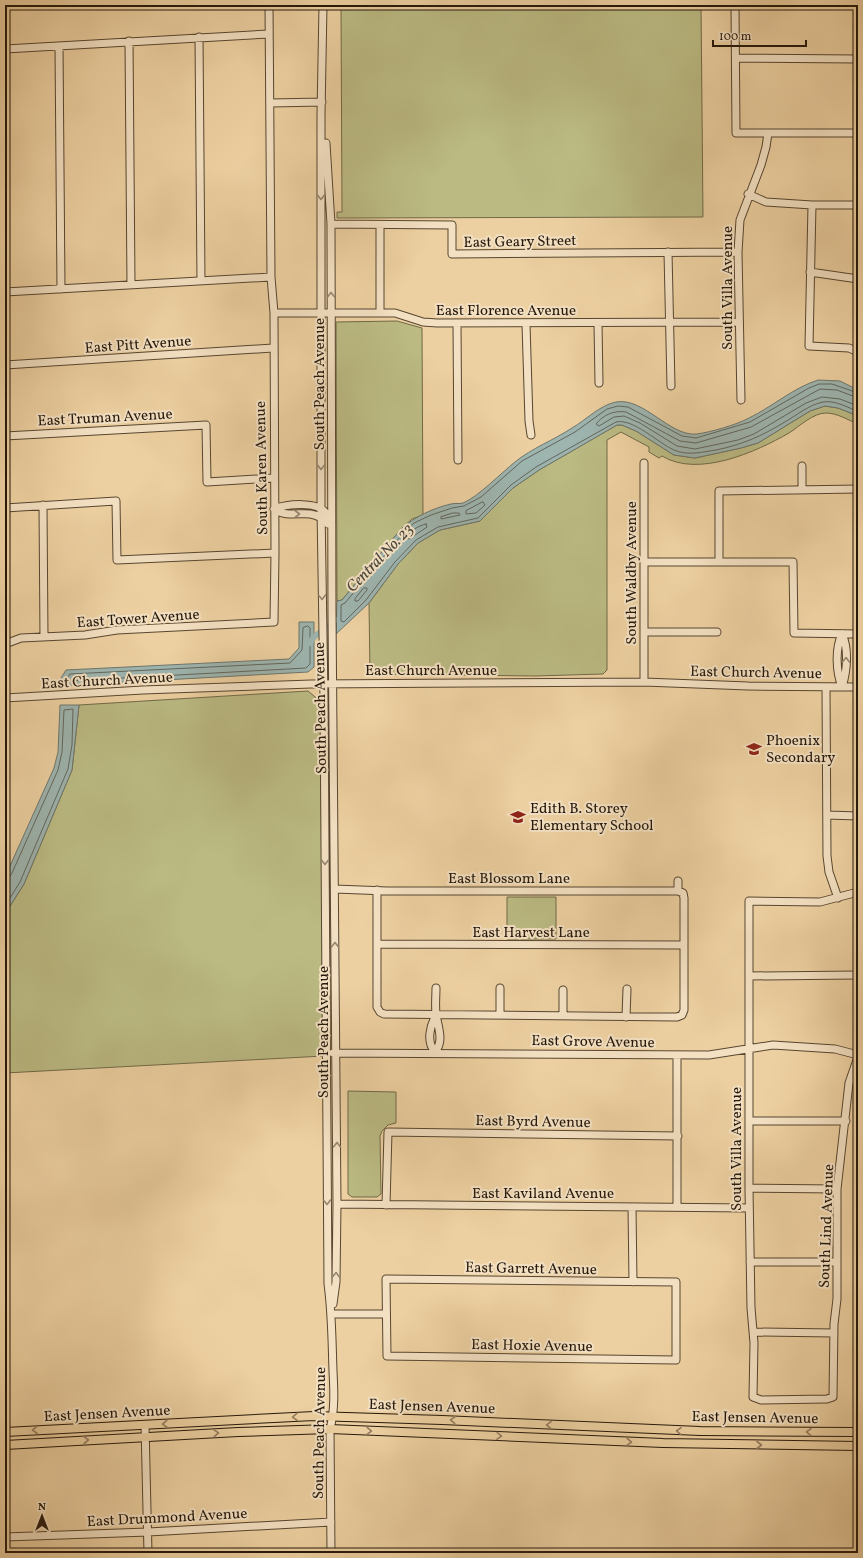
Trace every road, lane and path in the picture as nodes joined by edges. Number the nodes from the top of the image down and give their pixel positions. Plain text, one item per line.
1 (269, 5) edge
2 (323, 5) edge
3 (735, 5) edge
4 (269, 34) junction
5 (199, 37) junction
6 (129, 42) junction
7 (59, 46) junction
8 (5, 49) edge
9 (737, 58) junction
10 (858, 60) edge
11 (322, 102) junction
12 (271, 103) junction
13 (768, 133) junction
14 (858, 133) edge
15 (748, 194) junction
16 (858, 204) edge
17 (812, 205) junction
18 (331, 224) junction
19 (380, 225) junction
20 (668, 252) junction
21 (738, 252) junction
22 (810, 272) junction
23 (271, 277) junction
24 (858, 279) edge
25 (201, 281) junction
26 (131, 285) junction
27 (61, 289) junction
28 (5, 292) edge
29 (322, 312) junction
30 (332, 312) junction
31 (274, 313) junction
32 (380, 313) junction
33 (739, 322) junction
34 (457, 323) junction
35 (598, 323) junction
36 (668, 323) junction
37 (526, 324) junction
38 (273, 348) junction
39 (858, 352) edge
40 (5, 365) edge
41 (599, 383) dead end
42 (670, 386) dead end
43 (741, 400) dead end
44 (531, 435) dead end
45 (5, 436) edge
46 (458, 460) dead end
47 (644, 463) dead end
48 (802, 466) dead end
49 (274, 478) junction
50 (858, 489) edge
51 (802, 490) junction
52 (43, 505) junction
53 (5, 508) edge
54 (321, 508) junction
55 (274, 509) junction
56 (321, 518) junction
57 (275, 553) junction
58 (644, 562) junction
59 (719, 562) junction
60 (332, 573) junction
61 (274, 622) joint
62 (644, 632) junction
63 (717, 632) dead end
64 (842, 634) junction
65 (858, 634) edge
66 (44, 637) junction
67 (5, 644) edge
68 (644, 682) junction
69 (332, 683) junction
70 (324, 684) junction
71 (826, 687) junction
72 (842, 687) junction
73 (858, 687) edge
74 (5, 698) edge
75 (325, 780) junction
76 (827, 815) junction
77 (858, 816) edge
78 (335, 852) junction
79 (678, 881) dead end
80 (335, 888) junction
81 (377, 890) junction
82 (680, 892) junction
83 (858, 892) edge
84 (838, 898) junction
85 (377, 944) junction
86 (684, 945) junction
87 (858, 975) edge
88 (749, 976) junction
89 (436, 988) dead end
90 (500, 988) dead end
91 (563, 990) dead end
92 (626, 990) dead end
93 (436, 1015) junction
94 (500, 1015) junction
95 (563, 1016) junction
96 (626, 1017) junction
97 (430, 1036) junction
98 (439, 1037) junction
99 (748, 1049) junction
100 (435, 1052) junction
101 (326, 1053) junction
102 (336, 1053) junction
103 (677, 1055) junction
104 (858, 1056) edge
105 (750, 1121) junction
106 (846, 1122) junction
107 (678, 1136) junction
108 (749, 1188) junction
109 (837, 1189) junction
110 (337, 1204) junction
111 (386, 1205) junction
112 (632, 1207) junction
113 (677, 1208) junction
114 (749, 1208) junction
115 (750, 1262) junction
116 (837, 1262) junction
117 (634, 1282) junction
118 (332, 1314) junction
119 (386, 1314) junction
120 (753, 1332) junction
121 (834, 1333) junction
122 (676, 1360) joint
123 (833, 1397) joint
124 (334, 1416) junction
125 (145, 1425) junction
126 (330, 1429) junction
127 (5, 1432) edge
128 (858, 1432) edge
129 (146, 1437) junction
130 (5, 1445) edge
131 (858, 1446) edge
132 (331, 1522) junction
133 (148, 1532) junction
134 (5, 1537) edge
135 (148, 1553) edge
136 (331, 1553) edge

1 - 4 street, South Karen Avenue
2 - 11 street, South Peach Avenue
3 - 9 street
4 - 5 street
4 - 12 street, South Karen Avenue
5 - 6 street
5 - 25 street
6 - 7 street
6 - 26 street
7 - 8 street
7 - 27 street
9 - 10 street
9 - 13 street
11 - 12 street
11 - 18 street, South Peach Avenue
11 -> 29 street, South Peach Avenue
12 - 23 street, South Karen Avenue
13 - 14 street
13 - 15 street, South Villa Avenue
15 - 17 street
15 - 21 street, South Villa Avenue
16 - 17 street
17 - 22 street
18 - 19 street, East Geary Street
30 -> 18 street, South Peach Avenue
19 - 20 street, East Geary Street
19 - 32 street
20 - 21 street, East Geary Street
20 - 36 street
21 - 33 street, South Villa Avenue
22 - 24 street
22 - 39 street
23 - 25 street
23 - 31 street, South Karen Avenue
25 - 26 street
26 - 27 street
27 - 28 street
29 - 30 street, East Florence Avenue
29 - 31 street, East Florence Avenue
29 -> 54 street, South Peach Avenue
30 - 32 street, East Florence Avenue
30 - 60 street, South Peach Avenue
31 - 38 street, South Karen Avenue
32 - 34 street, East Florence Avenue
33 - 36 street, East Florence Avenue
33 - 43 street, South Villa Avenue
34 - 37 street, East Florence Avenue
34 - 46 street
35 - 36 street, East Florence Avenue
35 - 37 street, East Florence Avenue
35 - 41 street
36 - 42 street
37 - 44 street
38 - 40 street, East Pitt Avenue
38 - 49 street, South Karen Avenue
45 - 49 street, East Truman Avenue
47 - 58 street, South Waldby Avenue
48 - 51 street
49 - 55 street, South Karen Avenue
50 - 51 street
51 - 59 street
52 - 53 street
52 - 57 street
52 - 66 street
54 - 55 street
54 - 56 street, South Peach Avenue
54 - 60 street
55 -> 56 street
55 - 57 street, South Karen Avenue
56 -> 70 street, South Peach Avenue
57 - 61 street, South Karen Avenue
58 - 59 street
58 - 62 street, South Waldby Avenue
59 - 64 street
60 - 69 street, South Peach Avenue
61 - 66 street, East Tower Avenue
62 - 63 street
62 - 68 street, South Waldby Avenue
64 - 65 street
64 - 72 street
66 - 67 street, East Tower Avenue
68 - 69 street, East Church Avenue
68 - 71 street, East Church Avenue
69 - 70 street, East Church Avenue
69 - 78 street, South Peach Avenue
70 - 74 street, East Church Avenue
70 - 75 street, South Peach Avenue
71 - 72 street, East Church Avenue
71 - 76 street
72 - 73 street, East Church Avenue
75 - 78 street
75 -> 101 street, South Peach Avenue
76 - 77 street
76 - 84 street
78 - 80 street, South Peach Avenue
79 - 82 street
80 - 81 street, East Blossom Lane
102 -> 80 street, South Peach Avenue
81 - 82 street, East Blossom Lane
81 - 85 street
82 - 86 street
83 - 84 street
84 - 88 street, South Villa Avenue
85 - 86 street, East Harvest Lane
85 - 93 street
86 - 96 street
87 - 88 street
88 - 99 street, South Villa Avenue
89 - 93 street
90 - 94 street
91 - 95 street
92 - 96 street
93 - 94 street
93 - 97 street
93 - 98 street
94 - 95 street
95 - 96 street
97 - 98 street
97 - 100 street
98 - 100 street
99 - 103 street, East Grove Avenue
99 - 104 street, East Grove Avenue
99 - 105 street, South Villa Avenue
100 - 102 street, East Grove Avenue
100 - 103 street, East Grove Avenue
101 - 102 street, East Grove Avenue
101 -> 118 street, South Peach Avenue
110 -> 102 street, South Peach Avenue
103 - 107 street
104 - 106 street, South Lind Avenue
105 - 106 street
105 - 108 street, South Villa Avenue
106 - 109 street, South Lind Avenue
107 - 111 street, East Byrd Avenue
107 - 113 street
108 - 109 street
108 - 114 street, South Villa Avenue
109 - 116 street, South Lind Avenue
110 - 111 street, East Kaviland Avenue
118 -> 110 street, South Peach Avenue
111 - 112 street, East Kaviland Avenue
112 - 113 street, East Kaviland Avenue
112 - 117 street
113 - 114 street, East Kaviland Avenue
114 - 115 street, South Villa Avenue
115 - 116 street
115 - 120 street, South Villa Avenue
116 - 121 street, South Lind Avenue
117 - 119 street, East Garrett Avenue
117 - 122 street, East Garrett Avenue
118 - 119 street
118 - 124 street, South Peach Avenue
119 - 122 street, East Hoxie Avenue
120 - 121 street
120 - 123 street, South Villa Avenue
121 - 123 street, South Lind Avenue
124 -> 125 main road, East Jensen Avenue
124 - 126 street, South Peach Avenue
128 -> 124 main road, East Jensen Avenue
125 -> 127 main road, East Jensen Avenue
125 - 129 street
129 -> 126 main road, East Jensen Avenue
126 -> 131 main road, East Jensen Avenue
126 - 132 street, South Peach Avenue
130 -> 129 main road, East Jensen Avenue
129 - 133 street
132 - 133 street, East Drummond Avenue
132 - 136 street, South Peach Avenue
133 - 134 street, East Drummond Avenue
133 - 135 street

